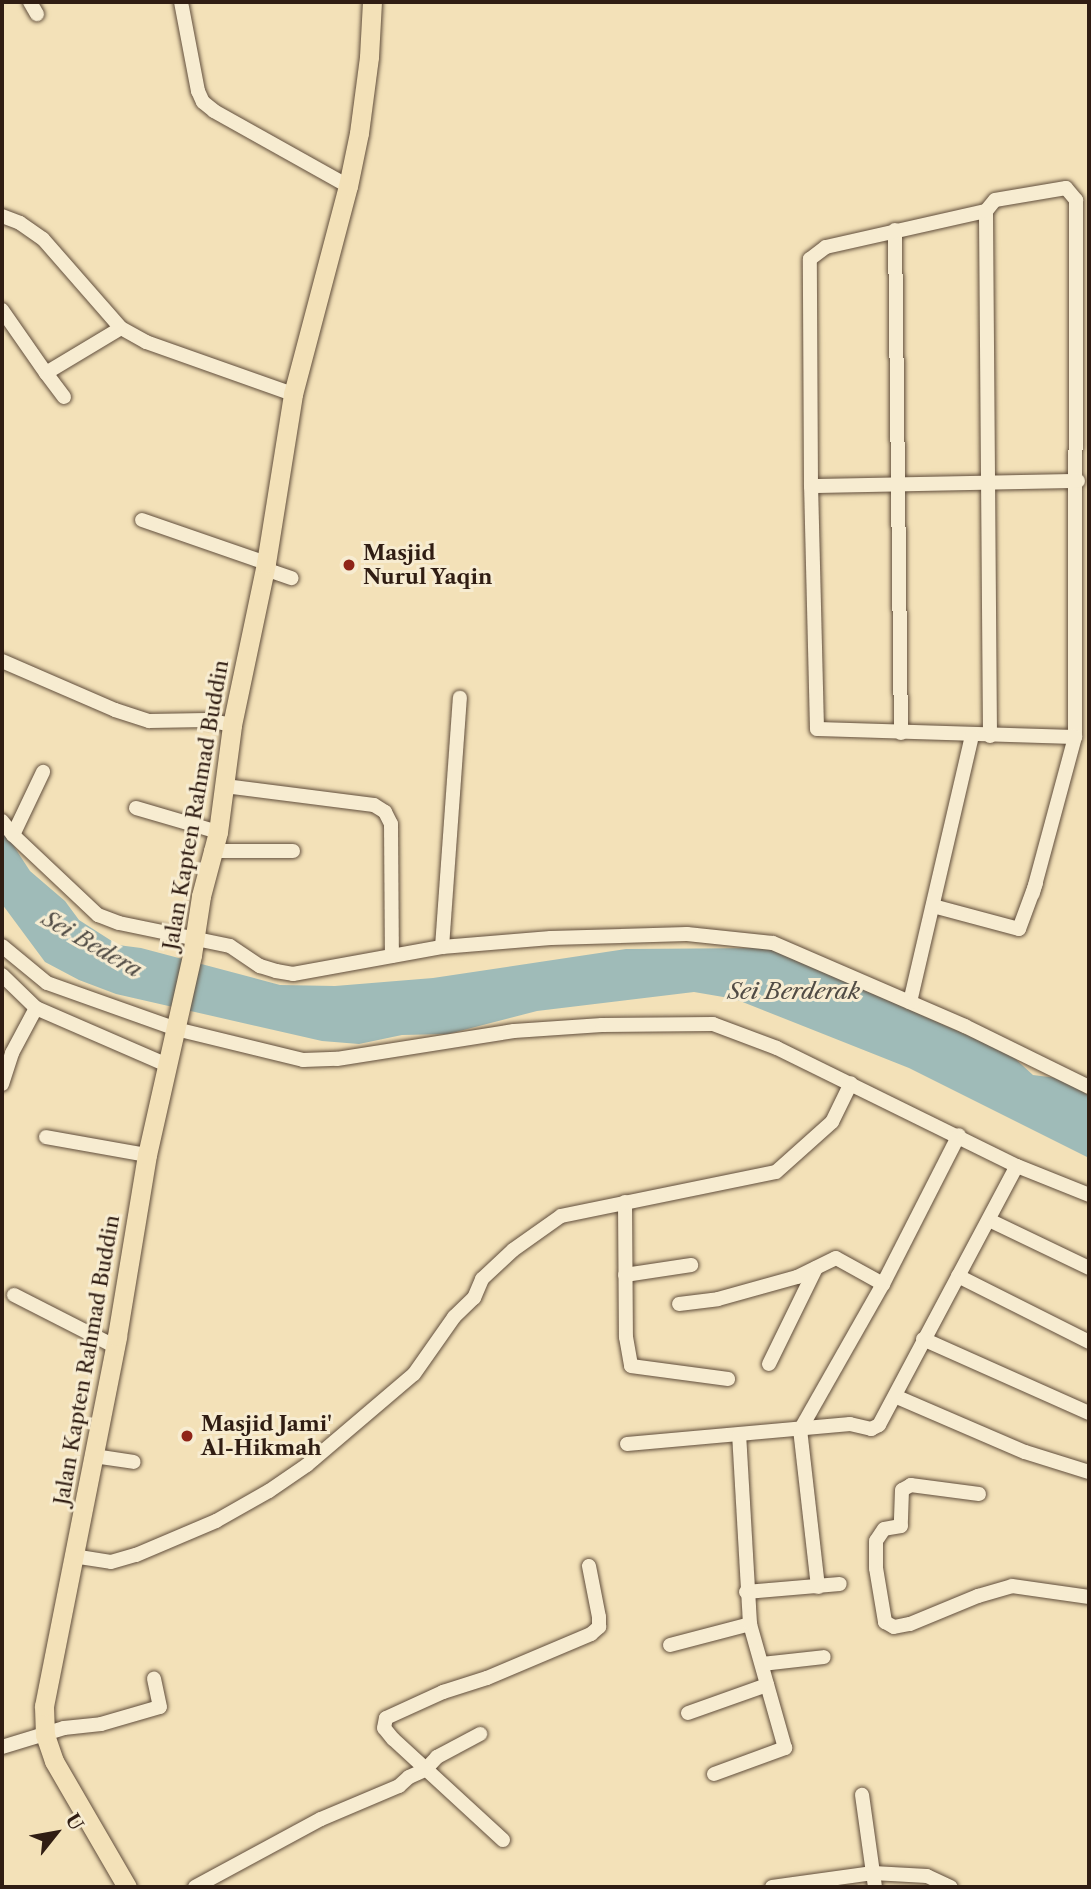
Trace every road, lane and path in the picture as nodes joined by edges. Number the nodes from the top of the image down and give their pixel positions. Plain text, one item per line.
1 (181, 2) edge
2 (372, 2) edge
3 (348, 186) junction
4 (986, 211) junction
5 (2, 216) edge
6 (895, 230) junction
7 (2, 310) edge
8 (121, 328) junction
9 (46, 373) junction
10 (293, 394) junction
11 (64, 397) dead end
12 (1078, 481) junction
13 (897, 483) junction
14 (989, 483) junction
15 (811, 486) junction
16 (142, 520) dead end
17 (265, 566) junction
18 (291, 578) dead end
19 (2, 661) edge
20 (460, 698) dead end
21 (232, 725) junction
22 (901, 733) junction
23 (972, 735) junction
24 (990, 736) junction
25 (1075, 737) junction
26 (43, 772) dead end
27 (225, 786) junction
28 (136, 808) dead end
29 (2, 821) edge
30 (218, 832) junction
31 (13, 835) junction
32 (293, 850) dead end
33 (211, 851) junction
34 (933, 906) junction
35 (2, 946) edge
36 (192, 947) junction
37 (442, 947) junction
38 (393, 957) junction
39 (2, 975) edge
40 (910, 1002) junction
41 (36, 1008) junction
42 (176, 1029) junction
43 (167, 1065) junction
44 (850, 1083) junction
45 (2, 1084) edge
46 (1089, 1087) edge
47 (959, 1135) junction
48 (46, 1137) dead end
49 (147, 1155) junction
50 (1017, 1166) junction
51 (1089, 1195) edge
52 (625, 1202) junction
53 (989, 1220) junction
54 (691, 1265) dead end
55 (816, 1268) junction
56 (1089, 1268) edge
57 (625, 1275) junction
58 (958, 1276) junction
59 (883, 1284) junction
60 (14, 1295) dead end
61 (679, 1304) dead end
62 (923, 1339) junction
63 (1089, 1342) edge
64 (114, 1346) junction
65 (769, 1364) dead end
66 (728, 1379) dead end
67 (897, 1397) junction
68 (1089, 1413) edge
69 (800, 1430) junction
70 (739, 1435) junction
71 (627, 1444) dead end
72 (94, 1456) junction
73 (134, 1462) dead end
74 (1089, 1472) edge
75 (979, 1494) dead end
76 (73, 1556) junction
77 (589, 1566) dead end
78 (840, 1584) dead end
79 (818, 1587) junction
80 (746, 1592) junction
81 (1089, 1597) edge
82 (750, 1624) junction
83 (670, 1645) dead end
84 (824, 1657) dead end
85 (762, 1664) junction
86 (154, 1679) dead end
87 (767, 1685) junction
88 (688, 1713) dead end
89 (480, 1734) dead end
90 (45, 1735) junction
91 (2, 1747) edge
92 (425, 1770) junction
93 (714, 1774) dead end
94 (862, 1795) dead end
95 (503, 1840) dead end
96 (874, 1880) edge
97 (127, 1887) edge
98 (195, 1887) edge
99 (772, 1887) edge
100 (951, 1887) edge

1 - 3 street
2 - 3 main road, Jalan Kapten Rahmad Buddin
3 - 10 main road, Jalan Kapten Rahmad Buddin
4 - 6 street
4 - 12 street
4 - 14 street
5 - 8 street
6 - 13 street
6 - 15 street
7 - 9 street
8 - 9 street
8 - 10 street
9 - 11 street
10 - 17 main road, Jalan Kapten Rahmad Buddin
12 - 14 street
12 - 25 street
13 - 14 street
13 - 15 street
13 - 22 street
14 - 24 street
15 - 22 street
16 - 17 street
17 - 18 street
17 - 21 main road, Jalan Kapten Rahmad Buddin
19 - 21 street
20 - 37 street
21 - 27 main road, Jalan Kapten Rahmad Buddin
22 - 23 street
23 - 24 street
23 - 34 street
24 - 25 street
25 - 34 street
26 - 31 street
27 - 30 main road, Jalan Kapten Rahmad Buddin
27 - 38 street
28 - 30 street
29 - 31 street
30 - 33 main road, Jalan Kapten Rahmad Buddin
31 - 36 street
32 - 33 street
33 - 36 main road, Jalan Kapten Rahmad Buddin
34 - 40 street
35 - 42 street
36 - 38 street
36 - 42 main road, Jalan Kapten Rahmad Buddin
37 - 38 street
37 - 40 street
39 - 41 street
40 - 46 street
41 - 43 street
41 - 45 street
42 - 43 main road, Jalan Kapten Rahmad Buddin
42 - 44 street
43 - 49 main road, Jalan Kapten Rahmad Buddin
44 - 47 street
44 - 52 street
47 - 50 street
47 - 59 street
48 - 49 street
49 - 64 main road, Jalan Kapten Rahmad Buddin
50 - 51 street
50 - 53 street
52 - 57 street
52 - 76 street
53 - 56 street
53 - 58 street
54 - 57 street
55 - 59 street
55 - 61 street
55 - 65 street
57 - 66 street
58 - 62 street
58 - 63 street
59 - 69 street
60 - 64 street
62 - 67 street
62 - 68 street
64 - 72 main road, Jalan Kapten Rahmad Buddin
67 - 69 street
67 - 74 street
69 - 70 street
69 - 79 street
70 - 71 street
70 - 80 street
72 - 73 street
72 - 76 main road, Jalan Kapten Rahmad Buddin
75 - 81 street
76 - 90 main road, Jalan Kapten Rahmad Buddin
77 - 92 street
78 - 79 street
79 - 80 street
80 - 82 street
82 - 83 street
82 - 85 street
84 - 85 street
85 - 87 street
86 - 90 street
87 - 88 street
87 - 93 street
89 - 92 street
90 - 91 street
90 - 97 main road, Jalan Kapten Rahmad Buddin
92 - 95 street
92 - 98 street
94 - 96 street
96 - 99 street
96 - 100 street

